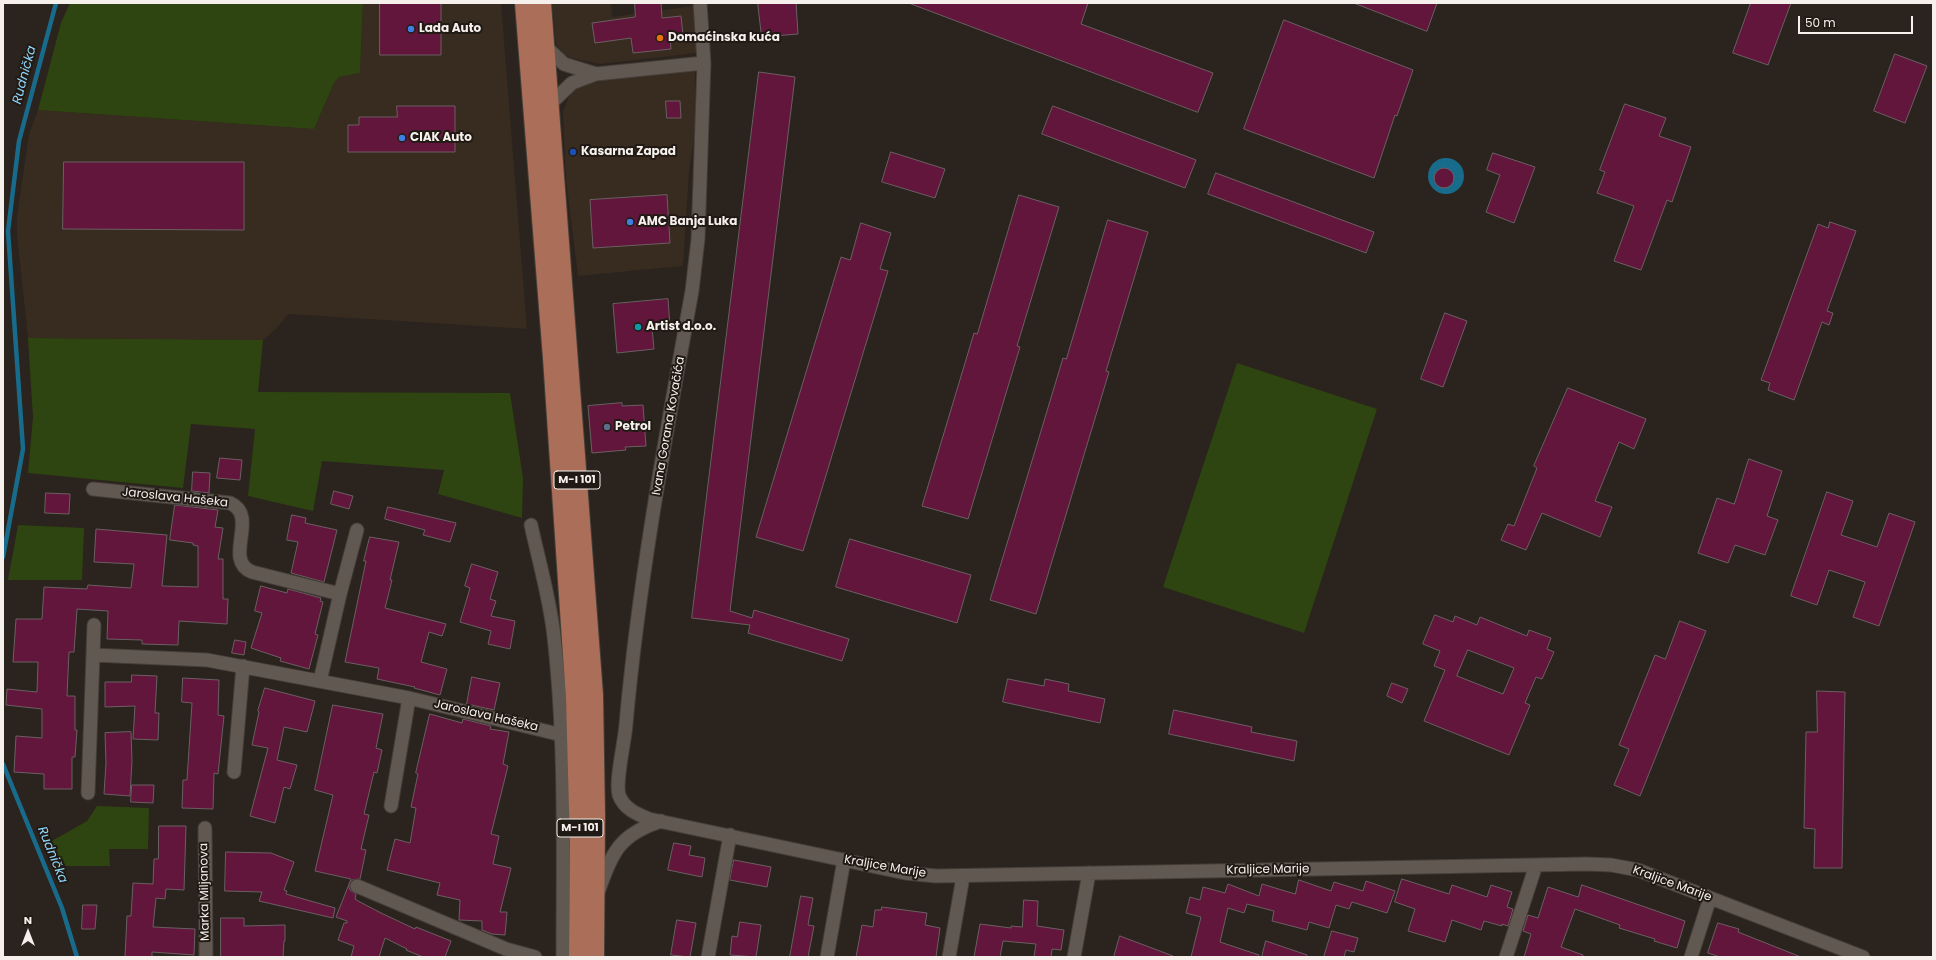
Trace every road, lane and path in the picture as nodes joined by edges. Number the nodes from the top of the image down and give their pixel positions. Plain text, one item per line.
1 (525, 3) edge
2 (541, 3) edge
3 (700, 3) edge
4 (543, 44) junction
5 (704, 63) junction
6 (596, 74) junction
7 (549, 105) junction
8 (93, 489) dead end
9 (531, 525) dead end
10 (357, 530) dead end
11 (340, 594) junction
12 (94, 625) dead end
13 (93, 655) junction
14 (243, 666) junction
15 (320, 681) junction
16 (409, 698) junction
17 (562, 735) junction
18 (234, 772) dead end
19 (88, 793) dead end
20 (391, 806) dead end
21 (661, 821) junction
22 (205, 828) dead end
23 (730, 835) junction
24 (844, 860) junction
25 (1536, 865) junction
26 (1089, 873) junction
27 (963, 877) junction
28 (357, 886) dead end
29 (1710, 898) junction
30 (595, 905) junction
31 (206, 957) edge
32 (535, 957) edge
33 (563, 957) edge
34 (579, 957) edge
35 (594, 957) edge
36 (708, 957) edge
37 (827, 957) edge
38 (949, 957) edge
39 (1074, 957) edge
40 (1506, 957) edge
41 (1691, 957) edge
42 (1863, 957) edge

1 - 34 main road, M-I 101
2 - 4 main road, M-I 101
3 - 5 street, Ivana Gorana Kovačića
4 - 6 street
4 - 7 main road, M-I 101
5 - 6 street
5 - 21 street, Ivana Gorana Kovačića
6 - 7 street
7 - 30 main road, M-I 101
8 - 11 street, Jaroslava Hašeka
9 - 17 street
10 - 11 street
11 - 15 street
12 - 13 street
13 - 14 street, Jaroslava Hašeka
13 - 19 street
14 - 15 street, Jaroslava Hašeka
14 - 18 street
15 - 16 street, Jaroslava Hašeka
16 - 17 street, Jaroslava Hašeka
16 - 20 street
17 - 33 street
21 - 23 street, Kraljice Marije
21 - 30 street
22 - 31 street, Marka Miljanova
23 - 24 street, Kraljice Marije
23 - 36 street
24 - 27 street, Kraljice Marije
24 - 37 street
25 - 26 street, Kraljice Marije
25 - 29 street, Kraljice Marije
25 - 40 street
26 - 27 street, Kraljice Marije
26 - 39 street
27 - 38 street
28 - 32 street
29 - 41 street
29 - 42 street, Kraljice Marije
30 - 35 main road, M-I 101

